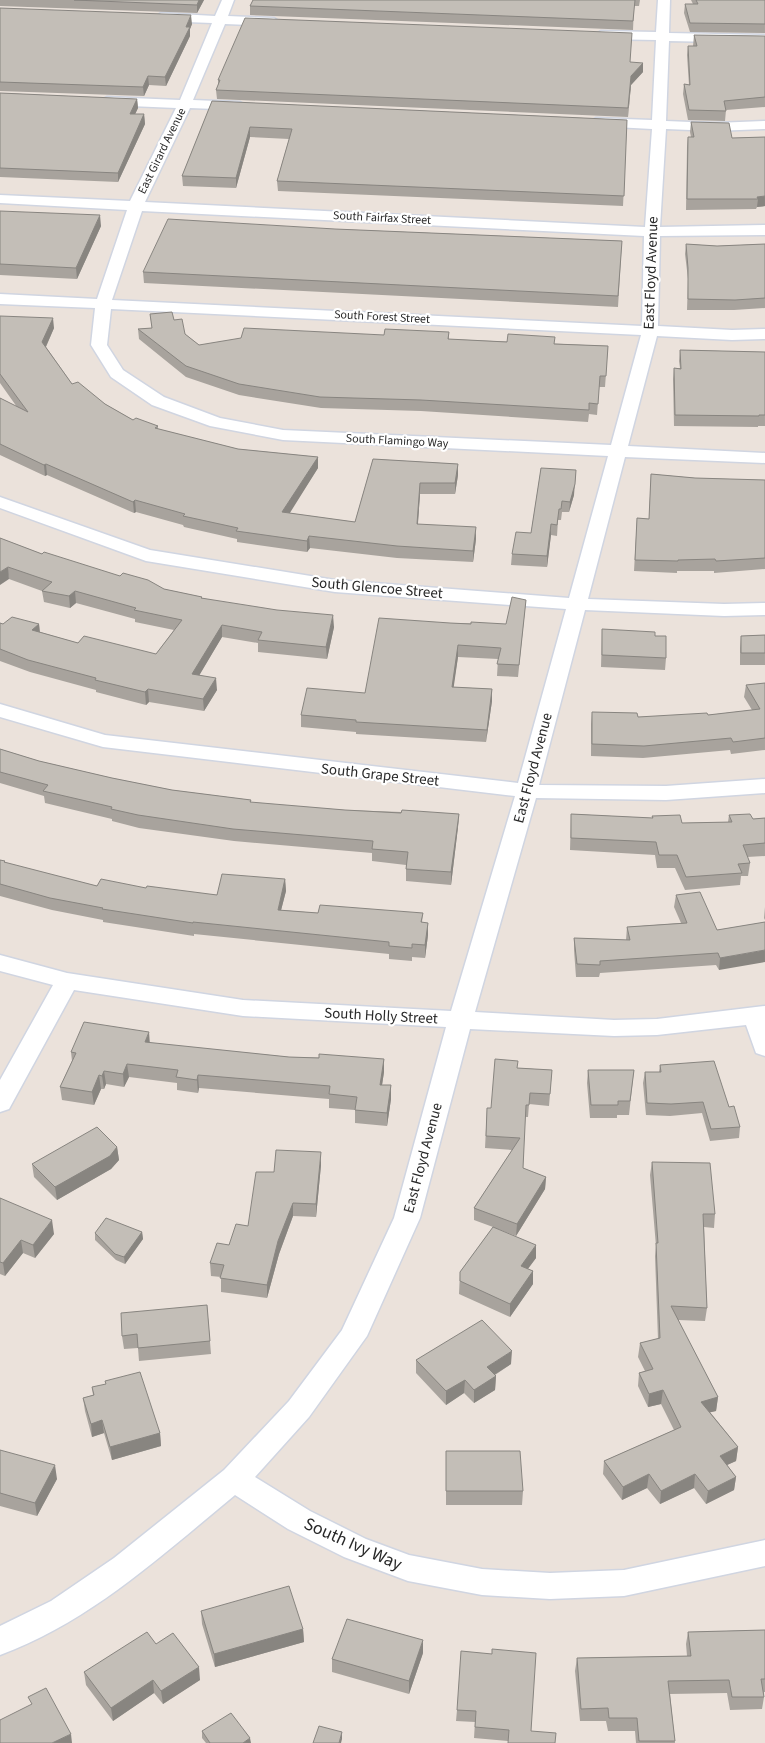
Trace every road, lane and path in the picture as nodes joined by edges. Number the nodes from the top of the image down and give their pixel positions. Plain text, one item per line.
1 (228, 0) edge
2 (664, 0) edge
3 (150, 17) edge
4 (219, 20) junction
5 (288, 22) edge
6 (583, 34) edge
7 (662, 37) junction
8 (765, 39) edge
9 (98, 100) edge
10 (185, 104) junction
11 (254, 107) edge
12 (580, 122) edge
13 (659, 125) junction
14 (765, 125) edge
15 (0, 199) edge
16 (136, 205) junction
17 (765, 230) edge
18 (652, 232) junction
19 (0, 299) edge
20 (103, 304) junction
21 (650, 331) junction
22 (765, 334) edge
23 (616, 452) junction
24 (765, 458) edge
25 (0, 502) edge
26 (577, 604) junction
27 (765, 609) edge
28 (0, 710) edge
29 (765, 786) edge
30 (527, 791) junction
31 (0, 963) edge
32 (67, 981) junction
33 (760, 1015) edge
34 (461, 1020) junction
35 (765, 1047) edge
36 (0, 1104) edge
37 (234, 1480) junction
38 (765, 1554) edge
39 (0, 1641) edge

1 - 4 street, East Girard Avenue
2 - 7 street, East Floyd Avenue
3 - 4 street
4 - 5 street
4 - 10 street, East Girard Avenue
6 - 7 street
7 - 8 street
7 - 13 street, East Floyd Avenue
9 - 10 street
10 - 11 street
10 - 16 street, East Girard Avenue
12 - 13 street
13 - 14 street
13 - 18 street, East Floyd Avenue
15 - 16 street, South Fairfax Street
16 - 18 street, South Fairfax Street
16 - 20 street, East Girard Avenue
17 - 18 street, South Fairfax Street
18 - 21 street, East Floyd Avenue
19 - 20 street, South Forest Street
20 - 21 street, South Forest Street
20 - 23 street, South Flamingo Way
21 - 22 street, South Forest Street
21 - 23 street, East Floyd Avenue
23 - 24 street, South Flamingo Way
23 - 26 street, East Floyd Avenue
25 - 26 street, South Glencoe Street
26 - 27 street, South Glencoe Street
26 - 30 street, East Floyd Avenue
28 - 30 street, South Grape Street
29 - 30 street, South Grape Street
30 - 34 street, East Floyd Avenue
31 - 32 street, South Holly Street
32 - 34 street, South Holly Street
32 - 36 street
33 - 34 street, South Holly Street
33 - 35 street
34 - 37 street, East Floyd Avenue
37 - 38 street, South Ivy Way
37 - 39 street

